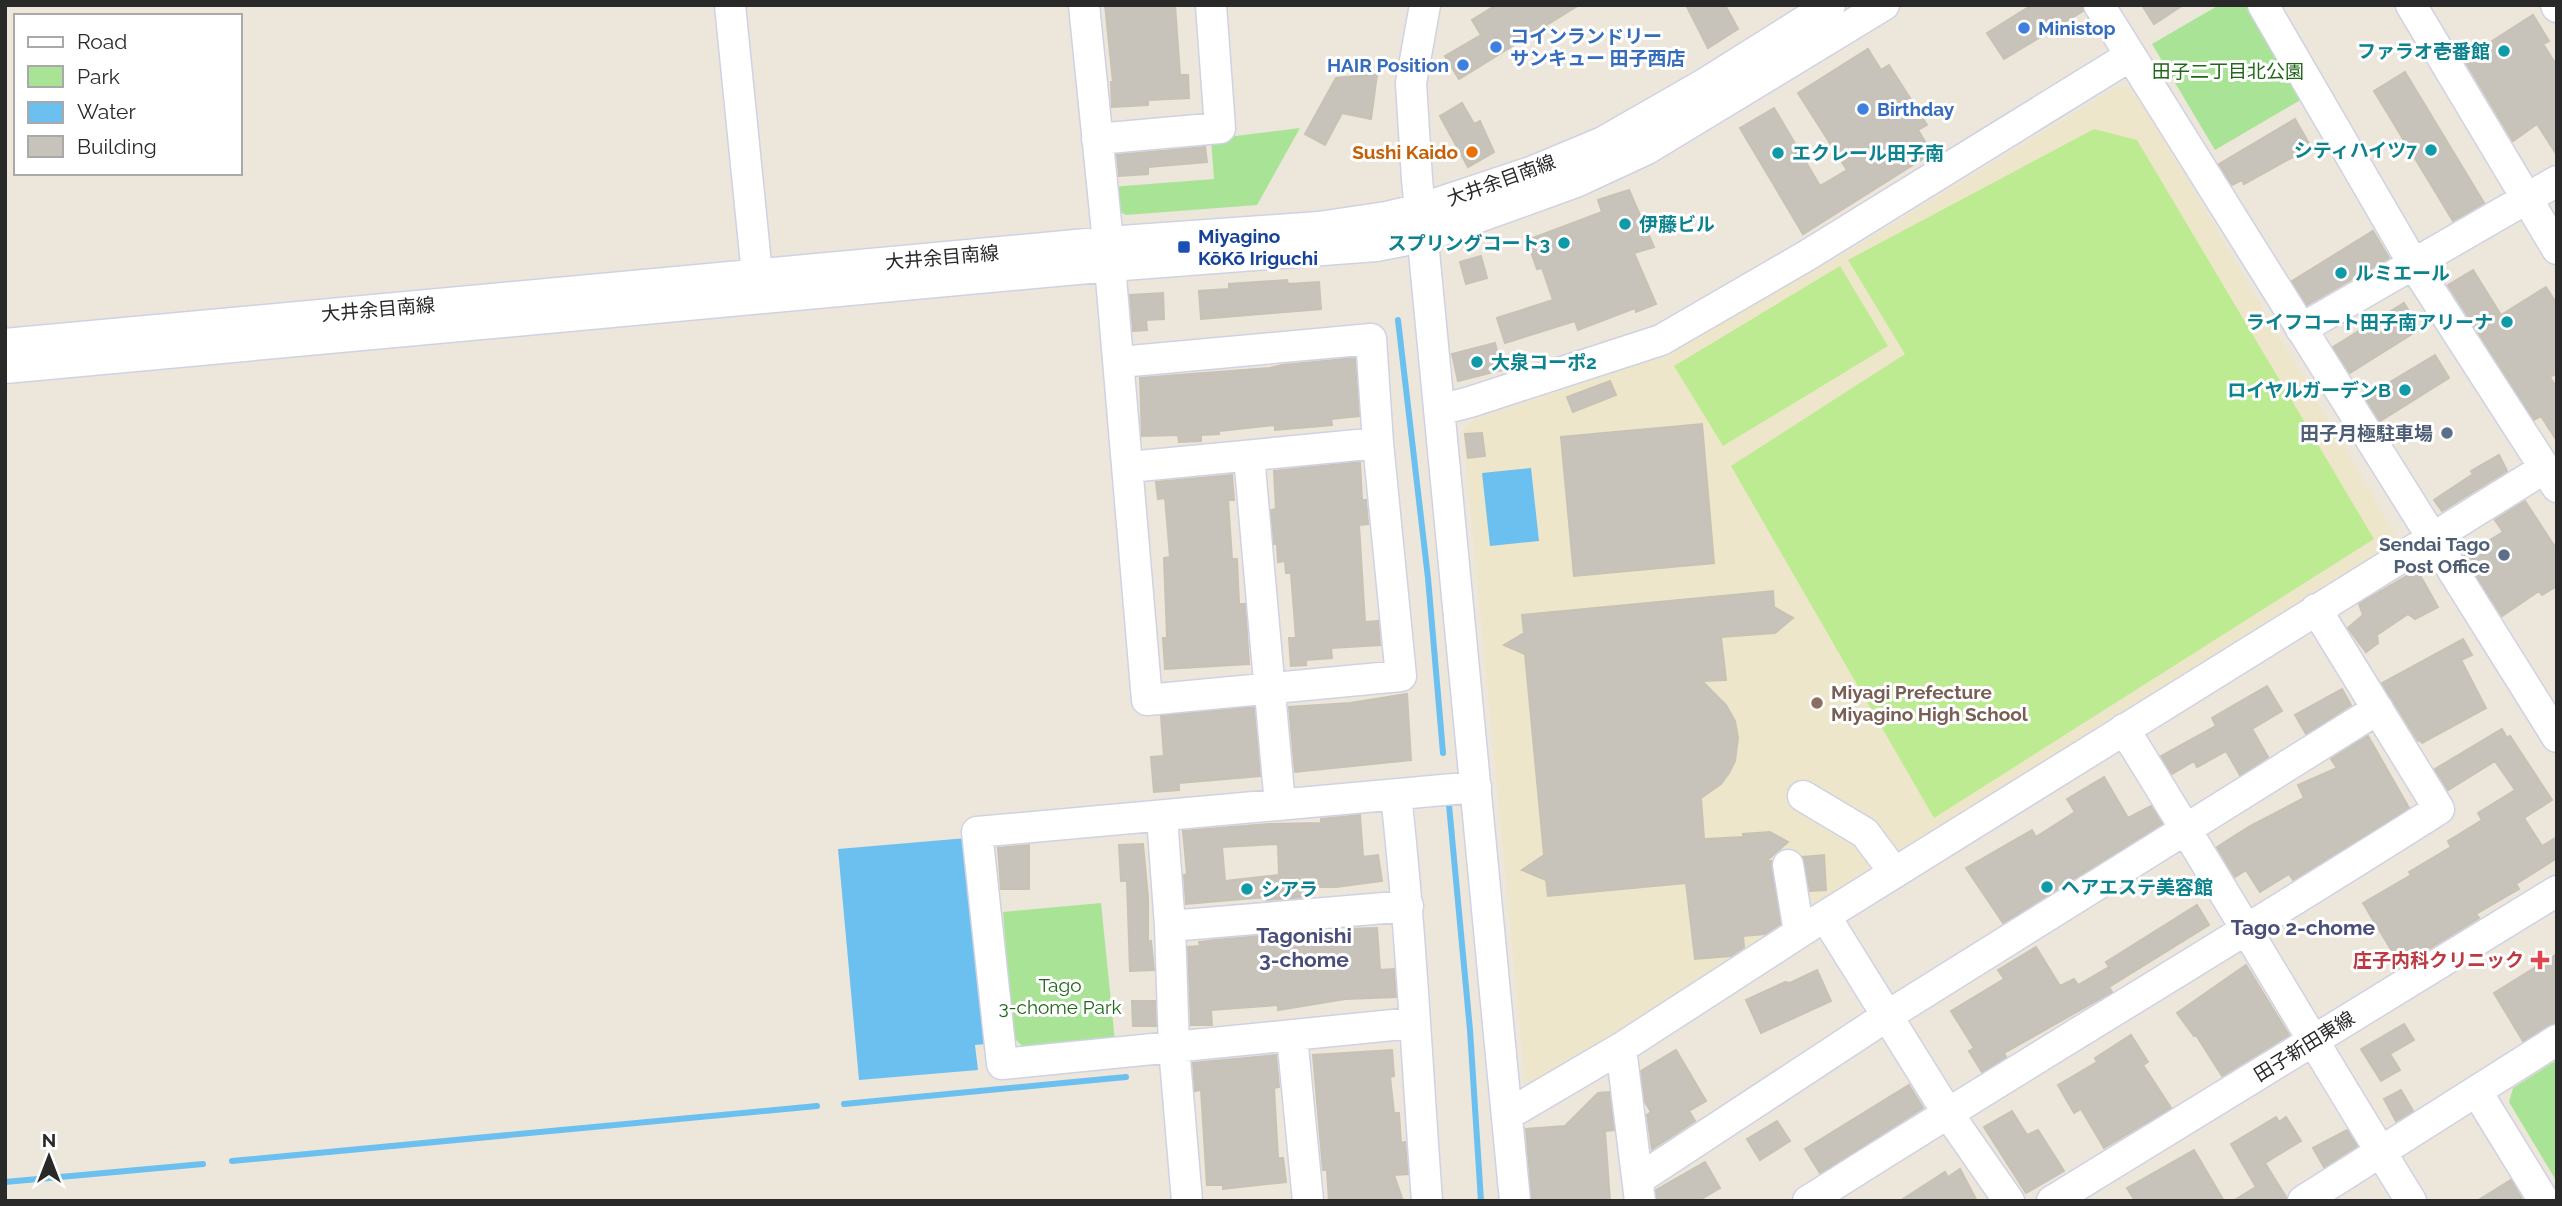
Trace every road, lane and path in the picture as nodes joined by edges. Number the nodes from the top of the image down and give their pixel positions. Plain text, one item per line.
1 (730, 5) edge
2 (1084, 5) edge
3 (1210, 5) edge
4 (1425, 5) edge
5 (1830, 5) edge
6 (1884, 5) edge
7 (2099, 5) edge
8 (2263, 5) edge
9 (2411, 5) edge
10 (2130, 56) junction
11 (1097, 139) junction
12 (2557, 181) edge
13 (2526, 198) junction
14 (1422, 223) junction
15 (2557, 249) edge
16 (1109, 254) junction
17 (2414, 265) junction
18 (757, 274) junction
19 (2301, 329) junction
20 (5, 344) edge
21 (1120, 362) junction
22 (5, 368) edge
23 (1439, 410) junction
24 (1378, 443) junction
25 (1249, 456) junction
26 (1129, 467) junction
27 (2551, 478) edge
28 (2432, 537) junction
29 (2316, 609) junction
30 (1269, 687) junction
31 (2378, 709) junction
32 (2124, 729) junction
33 (2557, 737) edge
34 (1476, 787) junction
35 (1396, 795) junction
36 (1802, 796) dead end
37 (1280, 805) junction
38 (1162, 817) junction
39 (2186, 829) junction
40 (1788, 864) dead end
41 (1894, 872) junction
42 (2557, 891) edge
43 (1408, 906) junction
44 (1825, 915) junction
45 (1170, 926) junction
46 (2246, 931) junction
47 (1799, 932) junction
48 (1887, 1016) junction
49 (1413, 1023) junction
50 (1292, 1036) junction
51 (2557, 1040) edge
52 (2312, 1041) junction
53 (1174, 1048) junction
54 (1621, 1048) junction
55 (2477, 1092) junction
56 (1947, 1112) junction
57 (1507, 1115) junction
58 (2380, 1151) junction
59 (1639, 1190) edge
60 (1187, 1201) edge
61 (1308, 1201) edge
62 (1427, 1201) edge
63 (1515, 1201) edge
64 (1808, 1201) edge
65 (2009, 1201) edge
66 (2052, 1201) edge
67 (2303, 1201) edge
68 (2411, 1201) edge
69 (2544, 1201) edge

1 - 18 street
2 - 11 street
3 - 11 street
4 - 14 street
5 - 14 street, 大井余目南線
6 - 14 street
7 - 10 street
8 - 17 street
9 - 13 street
10 - 19 street
10 - 23 street
11 - 16 street
12 - 13 street
13 - 15 street
13 - 17 street
14 - 16 street
14 - 23 street
16 - 18 street, 大井余目南線
16 - 21 street
16 - 22 street
17 - 19 street
17 - 27 street
18 - 20 street, 大井余目南線
19 - 28 street
21 - 24 street
21 - 26 street
23 - 34 street
24 - 25 street
24 - 30 street
25 - 26 street
25 - 30 street
26 - 30 street
27 - 28 street
28 - 29 street
28 - 33 street
29 - 31 street
29 - 32 street
30 - 37 street
31 - 39 street
31 - 46 street
32 - 39 street
32 - 41 street
34 - 35 street
34 - 57 street
35 - 37 street
35 - 43 street
36 - 41 street
37 - 38 street
38 - 45 street
38 - 53 street
39 - 46 street
39 - 48 street
40 - 47 street
41 - 44 street
42 - 52 street, 田子新田東線
43 - 45 street
43 - 49 street
44 - 47 street
44 - 48 street
45 - 53 street
46 - 52 street
46 - 56 street
47 - 54 street
48 - 56 street
48 - 59 street
49 - 50 street
49 - 62 street
50 - 53 street
50 - 61 street
51 - 55 street
52 - 58 street
52 - 66 street, 田子新田東線
53 - 60 street
54 - 57 street
54 - 59 street
55 - 58 street
55 - 69 street
56 - 64 street
56 - 65 street
57 - 63 street
58 - 67 street
58 - 68 street

